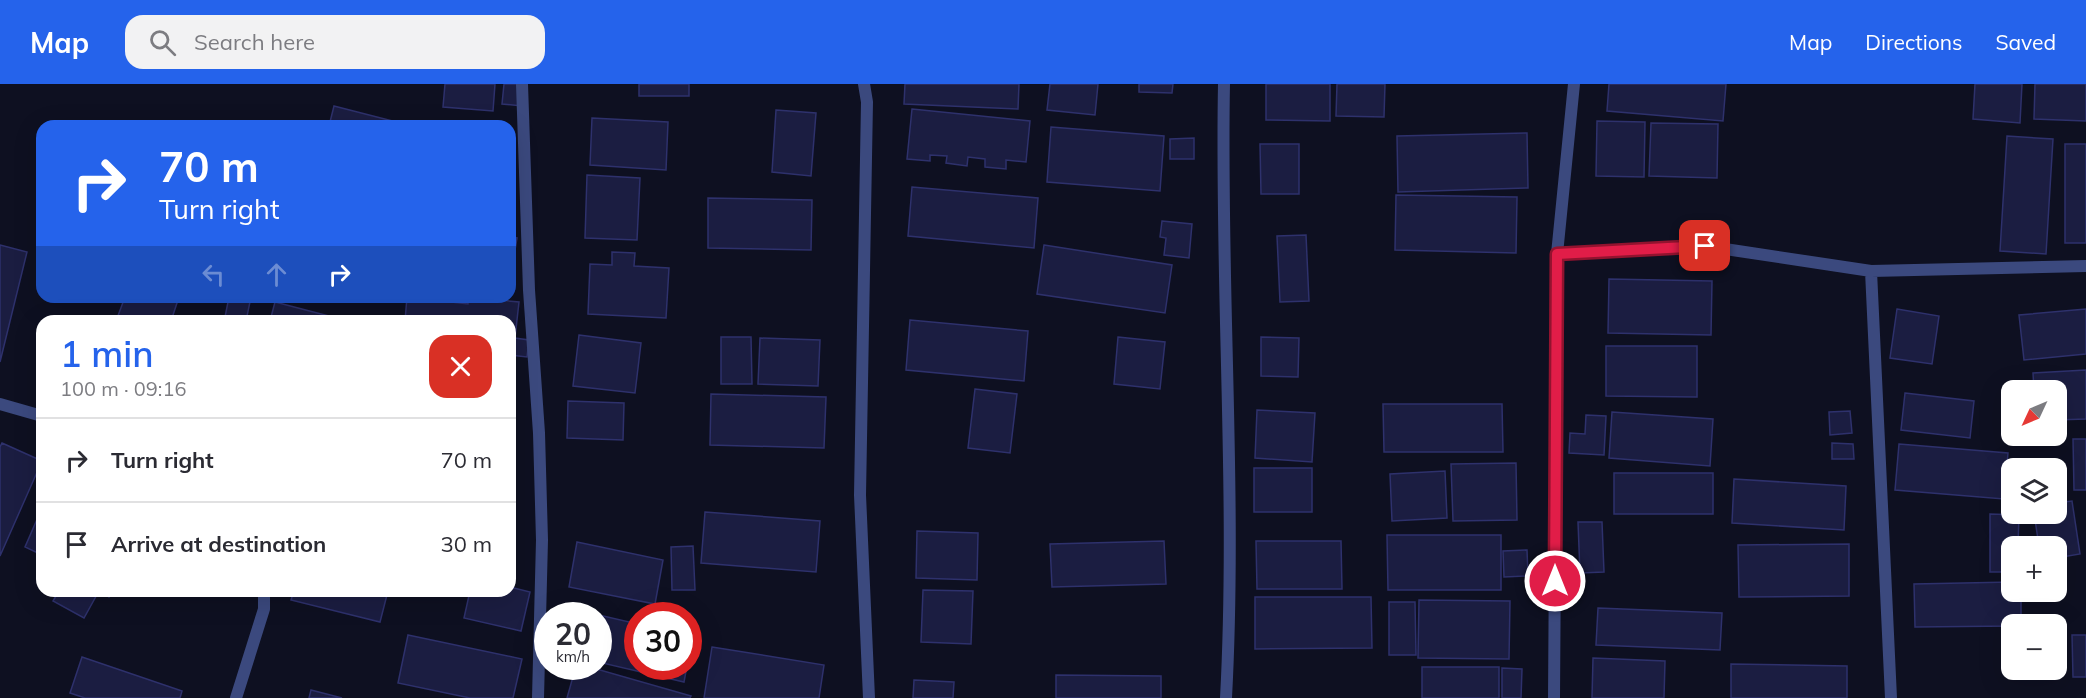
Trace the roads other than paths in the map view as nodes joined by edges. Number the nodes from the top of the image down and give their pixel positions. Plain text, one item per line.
1 (522, 84) edge
2 (864, 84) edge
3 (1224, 84) edge
4 (1574, 84) edge
5 (1557, 254) junction
6 (2086, 266) edge
7 (1871, 271) junction
8 (0, 404) edge
9 (36, 414) edge
10 (264, 597) edge
11 (236, 698) edge
12 (538, 698) edge
13 (869, 698) edge
14 (1226, 698) edge
15 (1554, 698) edge
16 (1891, 698) edge

1 - 12 street
2 - 13 street
3 - 14 street
4 - 5 street
5 - 7 street
5 - 15 street
6 - 7 street
7 - 16 street
8 - 9 street
10 - 11 street

